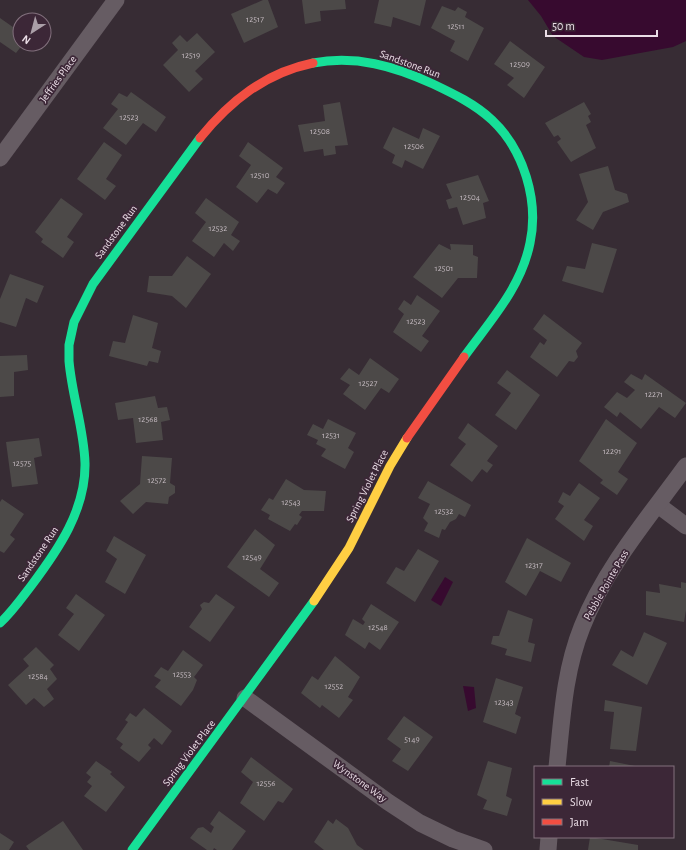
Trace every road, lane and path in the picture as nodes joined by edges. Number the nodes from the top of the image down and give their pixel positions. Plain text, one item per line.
1 (116, 0) edge
2 (467, 102) joint
3 (0, 158) edge
4 (686, 466) edge
5 (658, 505) junction
6 (686, 526) edge
7 (0, 623) edge
8 (245, 698) junction
9 (557, 766) edge
10 (550, 838) edge
11 (132, 850) edge
12 (484, 850) edge
13 (548, 850) edge

1 - 3 street, Jeffries Place
2 - 7 street, Sandstone Run
2 - 8 street, Spring Violet Place
4 - 5 street, Pebble Pointe Pass
5 - 6 street
5 - 9 street, Pebble Pointe Pass
8 - 11 street, Spring Violet Place
8 - 12 street, Wynstone Way
10 - 13 street

